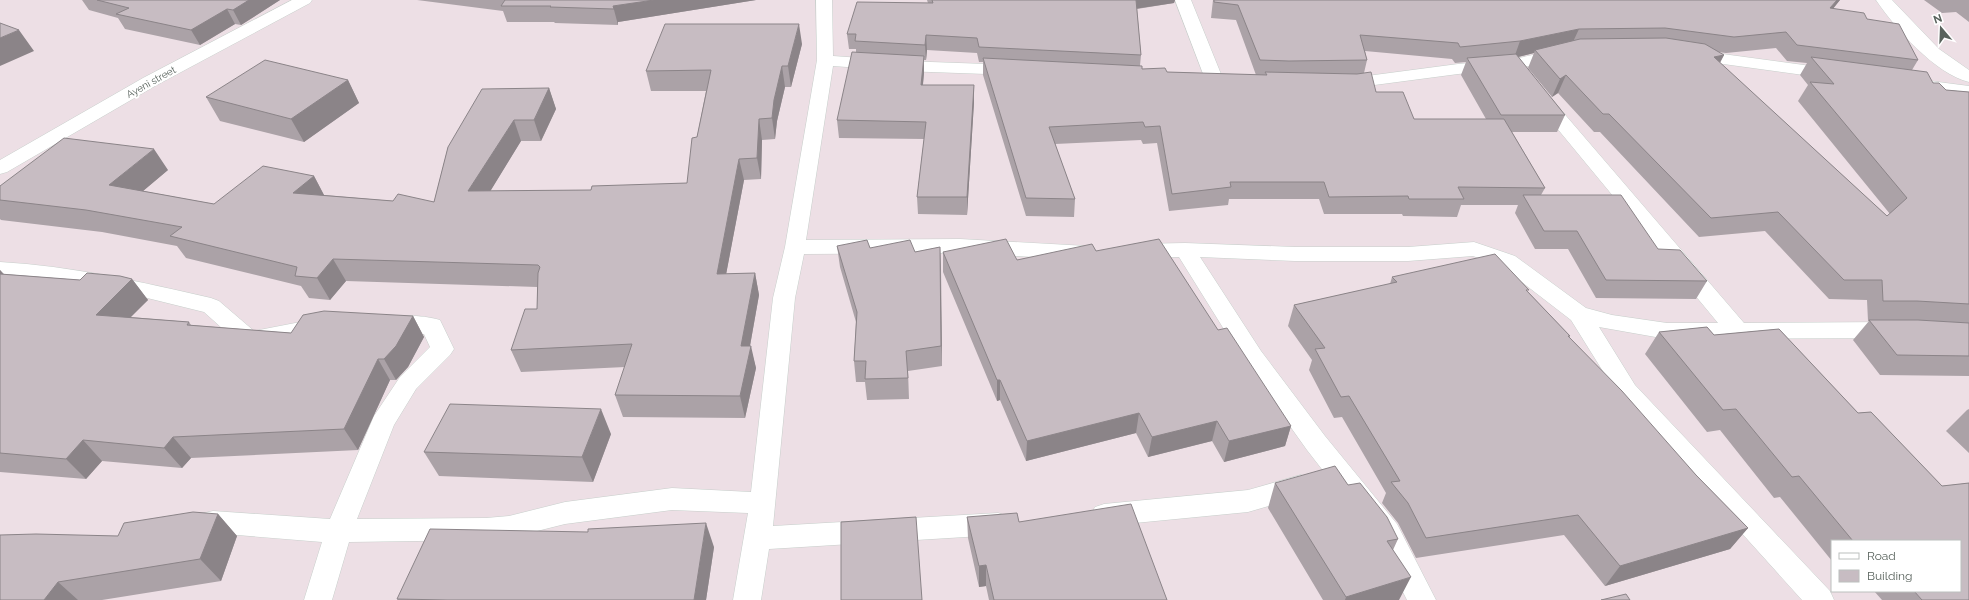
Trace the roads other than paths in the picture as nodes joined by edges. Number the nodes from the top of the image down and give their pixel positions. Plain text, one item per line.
1 (304, 0) edge
2 (824, 0) edge
3 (1183, 0) edge
4 (1884, 0) edge
5 (1580, 51) edge
6 (1680, 54) edge
7 (825, 60) junction
8 (1514, 64) junction
9 (1032, 71) edge
10 (1852, 76) edge
11 (1969, 76) edge
12 (1213, 79) edge
13 (1899, 82) edge
14 (1330, 84) edge
15 (1969, 92) edge
16 (0, 168) edge
17 (795, 247) junction
18 (1185, 250) junction
19 (0, 269) edge
20 (1578, 314) junction
21 (344, 323) edge
22 (366, 324) edge
23 (1909, 330) edge
24 (1738, 331) junction
25 (1341, 474) junction
26 (763, 503) junction
27 (1079, 517) edge
28 (1018, 522) edge
29 (174, 528) edge
30 (339, 531) junction
31 (758, 538) junction
32 (318, 600) edge
33 (747, 600) edge
34 (1422, 600) edge
35 (1820, 600) edge

1 - 16 street, Ayeni street
2 - 7 street
3 - 12 street
4 - 11 street
5 - 8 street
6 - 10 street
7 - 9 street
7 - 17 street
8 - 14 street
8 - 24 street
13 - 15 street
17 - 18 street
17 - 26 street
18 - 20 street
18 - 25 street
19 - 21 street
20 - 24 street
20 - 35 street
22 - 30 street
23 - 24 street
25 - 27 street
25 - 34 street
26 - 30 street
26 - 31 street
28 - 31 street
29 - 30 street
30 - 32 street
31 - 33 street

